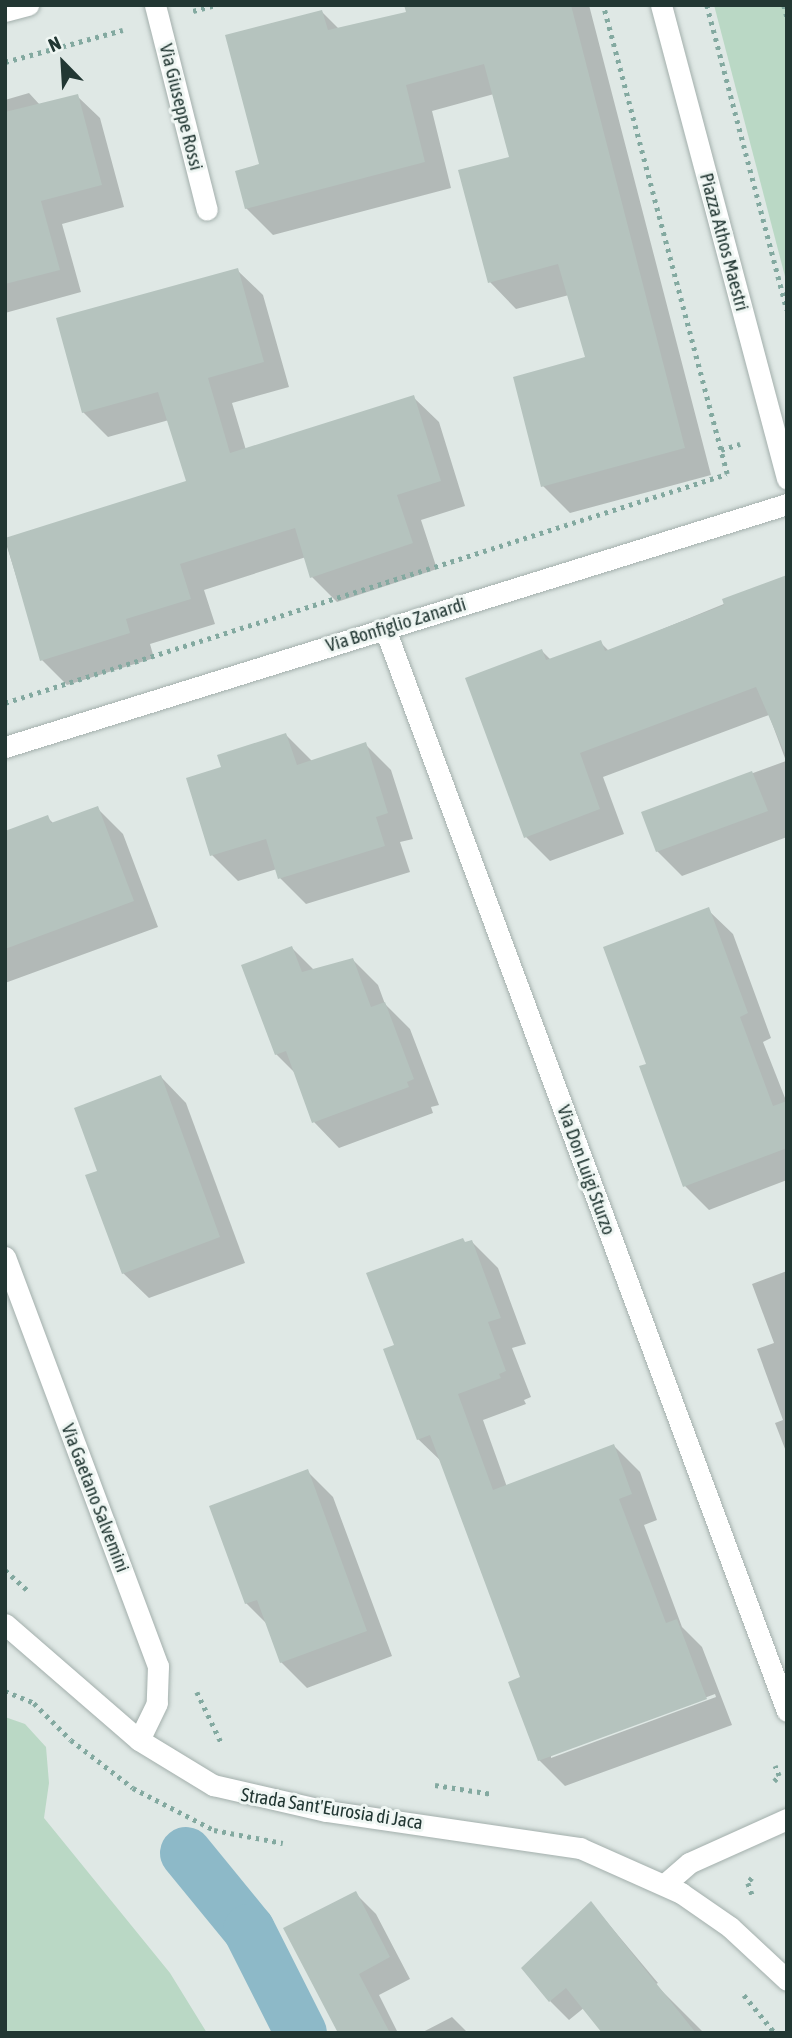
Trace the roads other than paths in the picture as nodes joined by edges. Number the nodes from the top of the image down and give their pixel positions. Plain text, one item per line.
1 (28, 5) edge
2 (661, 5) edge
3 (5, 11) edge
4 (157, 13) edge
5 (207, 210) dead end
6 (787, 479) edge
7 (787, 504) edge
8 (385, 629) junction
9 (5, 747) edge
10 (5, 1257) edge
11 (6, 1626) edge
12 (787, 1711) edge
13 (139, 1740) junction
14 (787, 1819) edge
15 (665, 1884) junction
16 (787, 1980) edge

1 - 3 street
2 - 6 street, Piazza Athos Maestri
4 - 5 street, Via Giuseppe Rossi
7 - 8 street, Via Bonfiglio Zanardi
8 - 9 street, Via Bonfiglio Zanardi
8 - 12 street, Via Don Luigi Sturzo
10 - 13 street, Via Gaetano Salvemini
11 - 13 street, Strada Sant'Eurosia di Jaca
13 - 15 street, Strada Sant'Eurosia di Jaca
14 - 15 street
15 - 16 street, Strada Sant'Eurosia di Jaca

